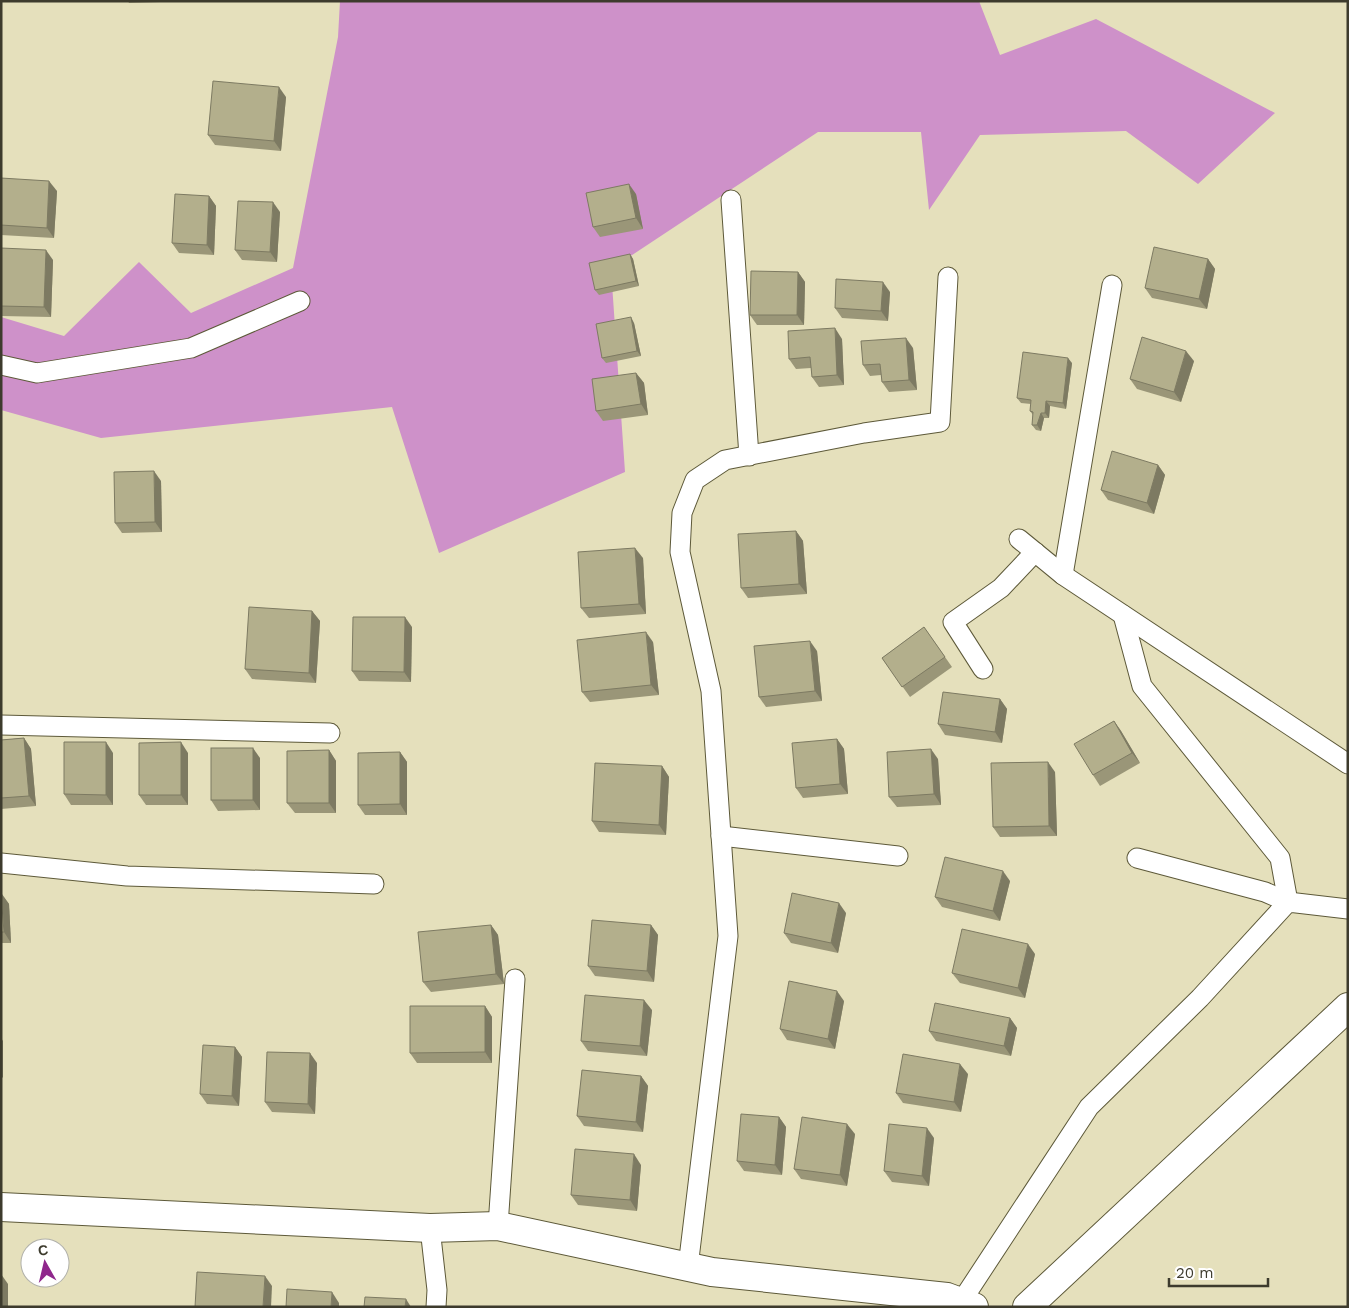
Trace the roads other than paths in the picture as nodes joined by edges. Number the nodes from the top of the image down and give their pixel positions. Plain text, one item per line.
1 (731, 200) dead end
2 (948, 277) dead end
3 (1112, 286) dead end
4 (300, 301) dead end
5 (1, 365) edge
6 (749, 456) junction
7 (1019, 539) dead end
8 (1035, 552) junction
9 (1063, 575) junction
10 (1124, 615) junction
11 (983, 669) dead end
12 (1, 724) edge
13 (330, 733) dead end
14 (1348, 764) edge
15 (721, 836) junction
16 (898, 856) dead end
17 (1137, 858) dead end
18 (1, 863) edge
19 (374, 884) dead end
20 (1288, 902) junction
21 (1348, 909) edge
22 (515, 979) dead end
23 (1348, 1007) edge
24 (1, 1208) edge
25 (498, 1226) junction
26 (430, 1228) junction
27 (688, 1267) junction
28 (967, 1304) edge
29 (436, 1307) edge
30 (1027, 1307) edge

1 - 6 lane
2 - 6 lane
3 - 9 lane
4 - 5 lane
6 - 15 lane
7 - 8 lane
8 - 9 lane
8 - 11 lane
9 - 10 lane
10 - 14 lane
10 - 20 lane
12 - 13 lane
15 - 16 lane
15 - 27 lane
17 - 20 lane
18 - 19 lane
20 - 21 lane
20 - 28 lane
22 - 25 lane
23 - 30 street
24 - 26 street
25 - 26 street
25 - 27 street
26 - 29 lane
27 - 28 street

